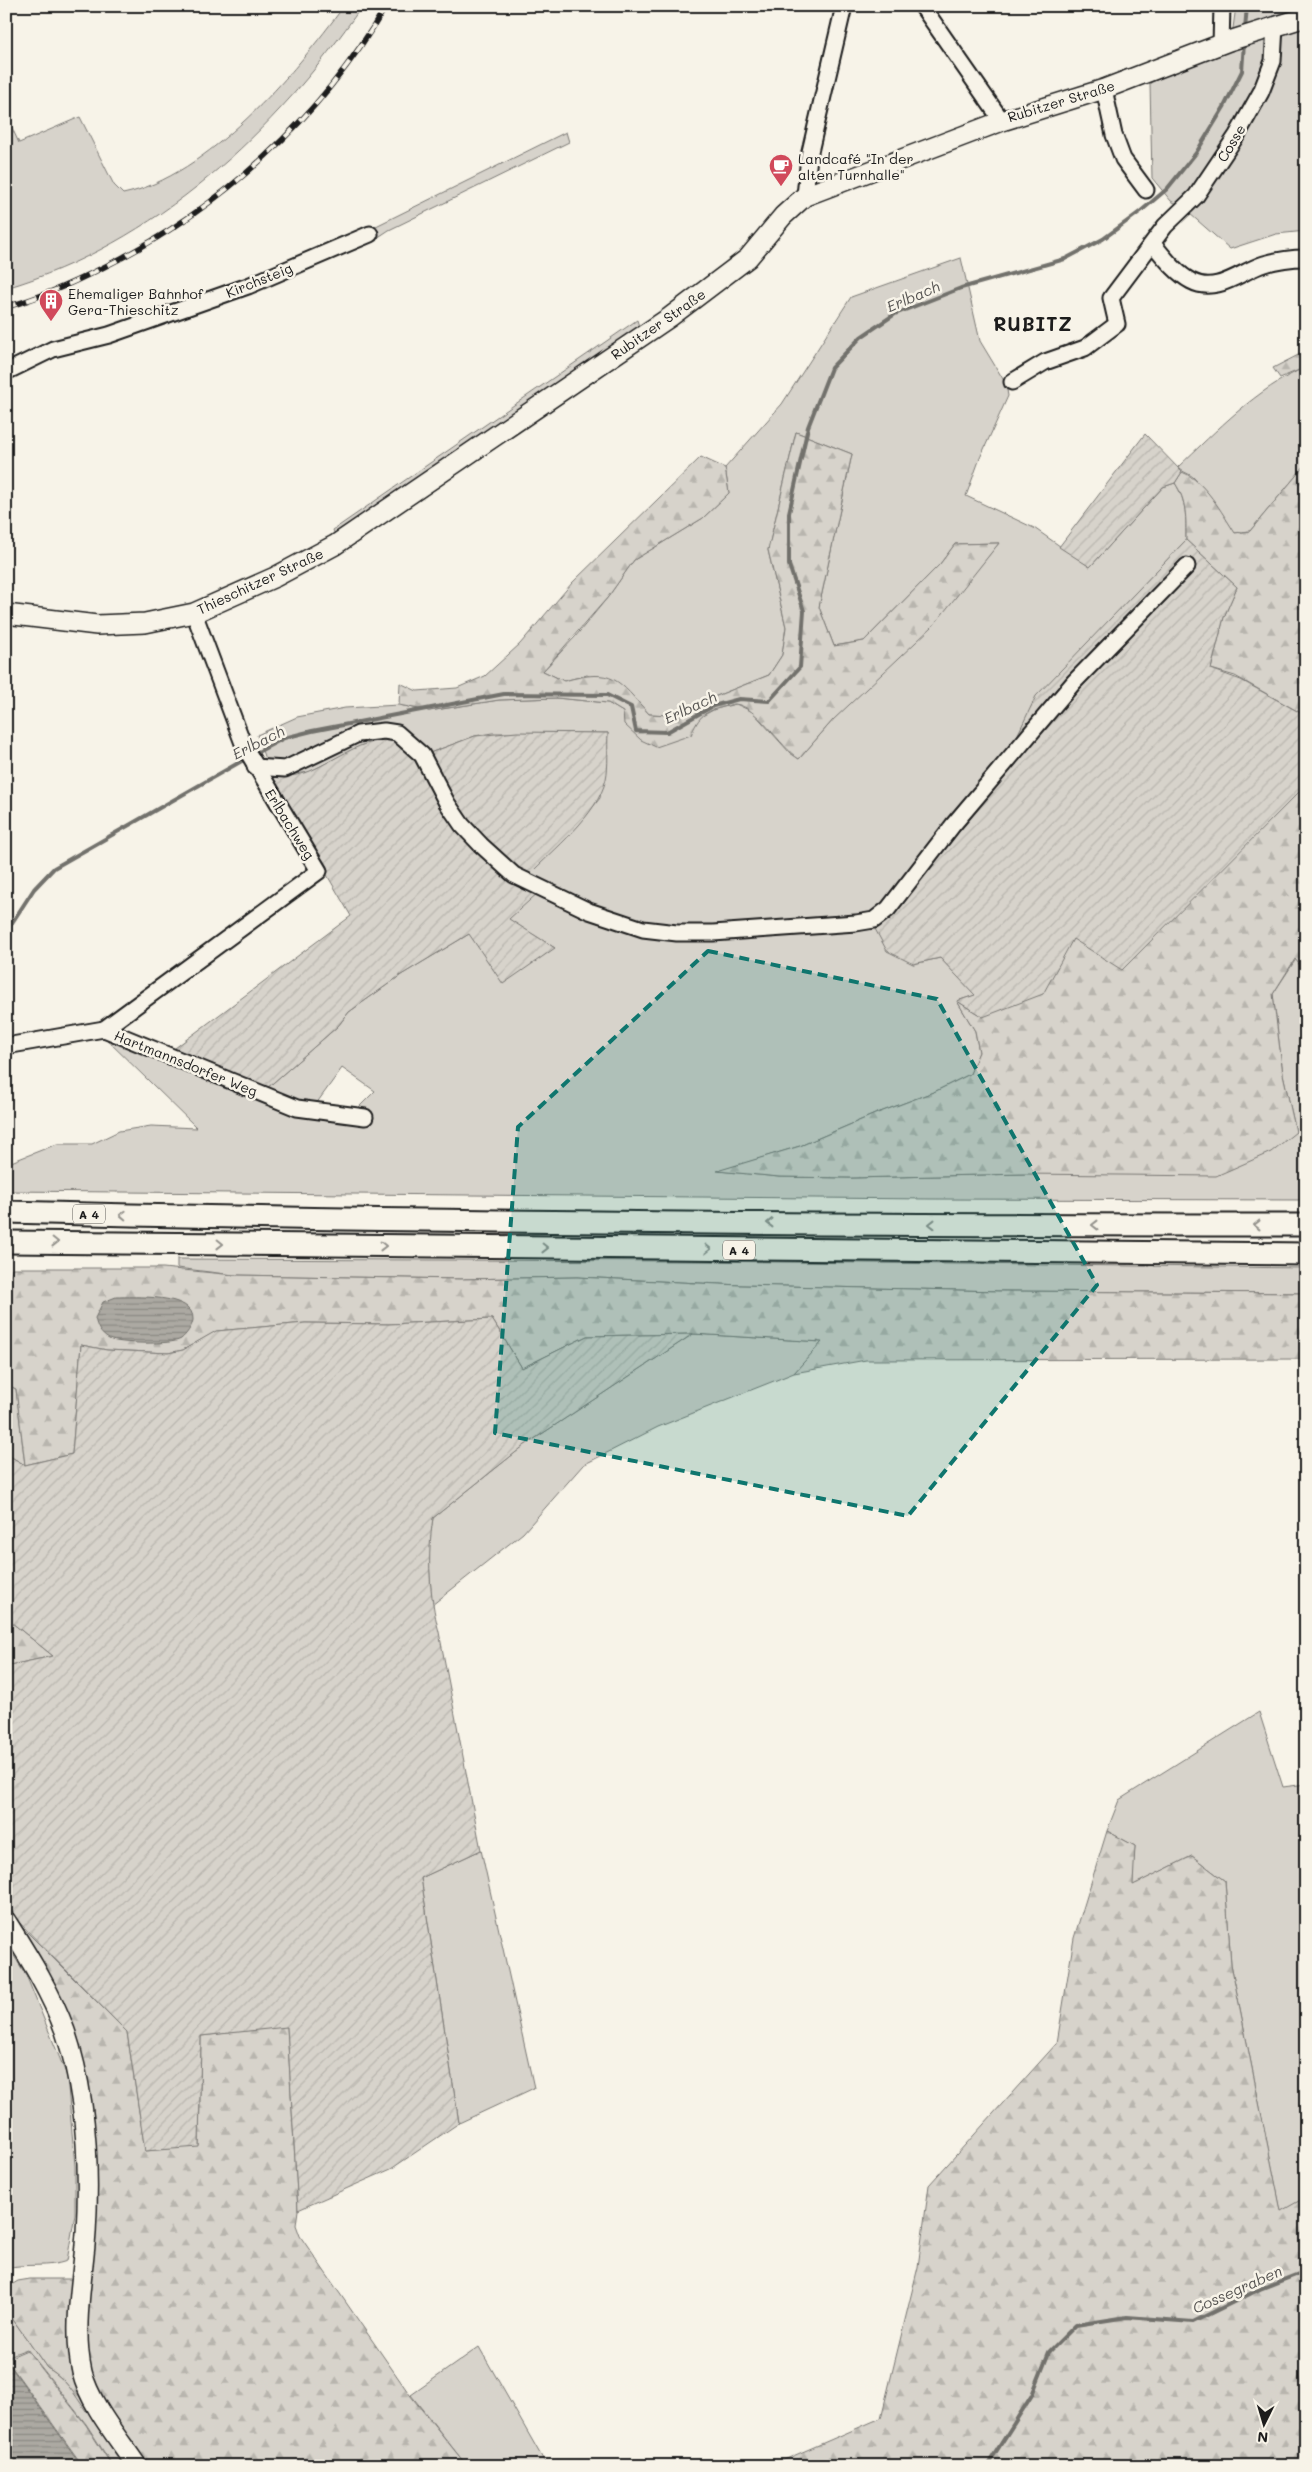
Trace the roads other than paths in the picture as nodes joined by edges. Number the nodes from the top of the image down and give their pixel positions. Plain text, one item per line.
1 (844, 6) edge
2 (922, 6) edge
3 (1222, 6) edge
4 (1306, 16) edge
5 (1275, 26) junction
6 (1225, 43) junction
7 (1104, 89) junction
8 (1002, 121) junction
9 (1146, 190) dead end
10 (805, 196) junction
11 (370, 234) dead end
12 (1153, 244) junction
13 (1306, 258) edge
14 (6, 372) edge
15 (1012, 382) dead end
16 (335, 545) joint
17 (1187, 566) dead end
18 (194, 613) junction
19 (6, 614) edge
20 (253, 764) junction
21 (104, 1029) junction
22 (6, 1046) edge
23 (365, 1117) dead end
24 (6, 1212) edge
25 (1306, 1226) edge
26 (6, 1242) edge
27 (1306, 1254) edge
28 (6, 1921) edge
29 (138, 2466) edge

1 - 10 street
2 - 8 street, Rubitzer Straße
3 - 6 street
4 - 5 main road, Rubitzer Straße
5 - 6 main road, Rubitzer Straße
5 - 12 street, Cosse
6 - 7 main road, Rubitzer Straße
7 - 8 main road, Rubitzer Straße
7 - 9 street
8 - 10 main road
10 - 16 main road, Rubitzer Straße
11 - 14 street, Kirchsteig
12 - 13 street
12 - 15 street, Cosse
16 - 18 main road, Thieschitzer Straße
17 - 20 street
18 - 19 main road, Thieschitzer Straße
18 - 20 street, Erlbachweg
20 - 21 street, Erlbachweg
21 - 22 street, Hartmannsdorfer Weg
21 - 23 street, Hartmannsdorfer Weg
25 -> 24 highway, A 4
26 -> 27 highway, A 4
28 - 29 main road

